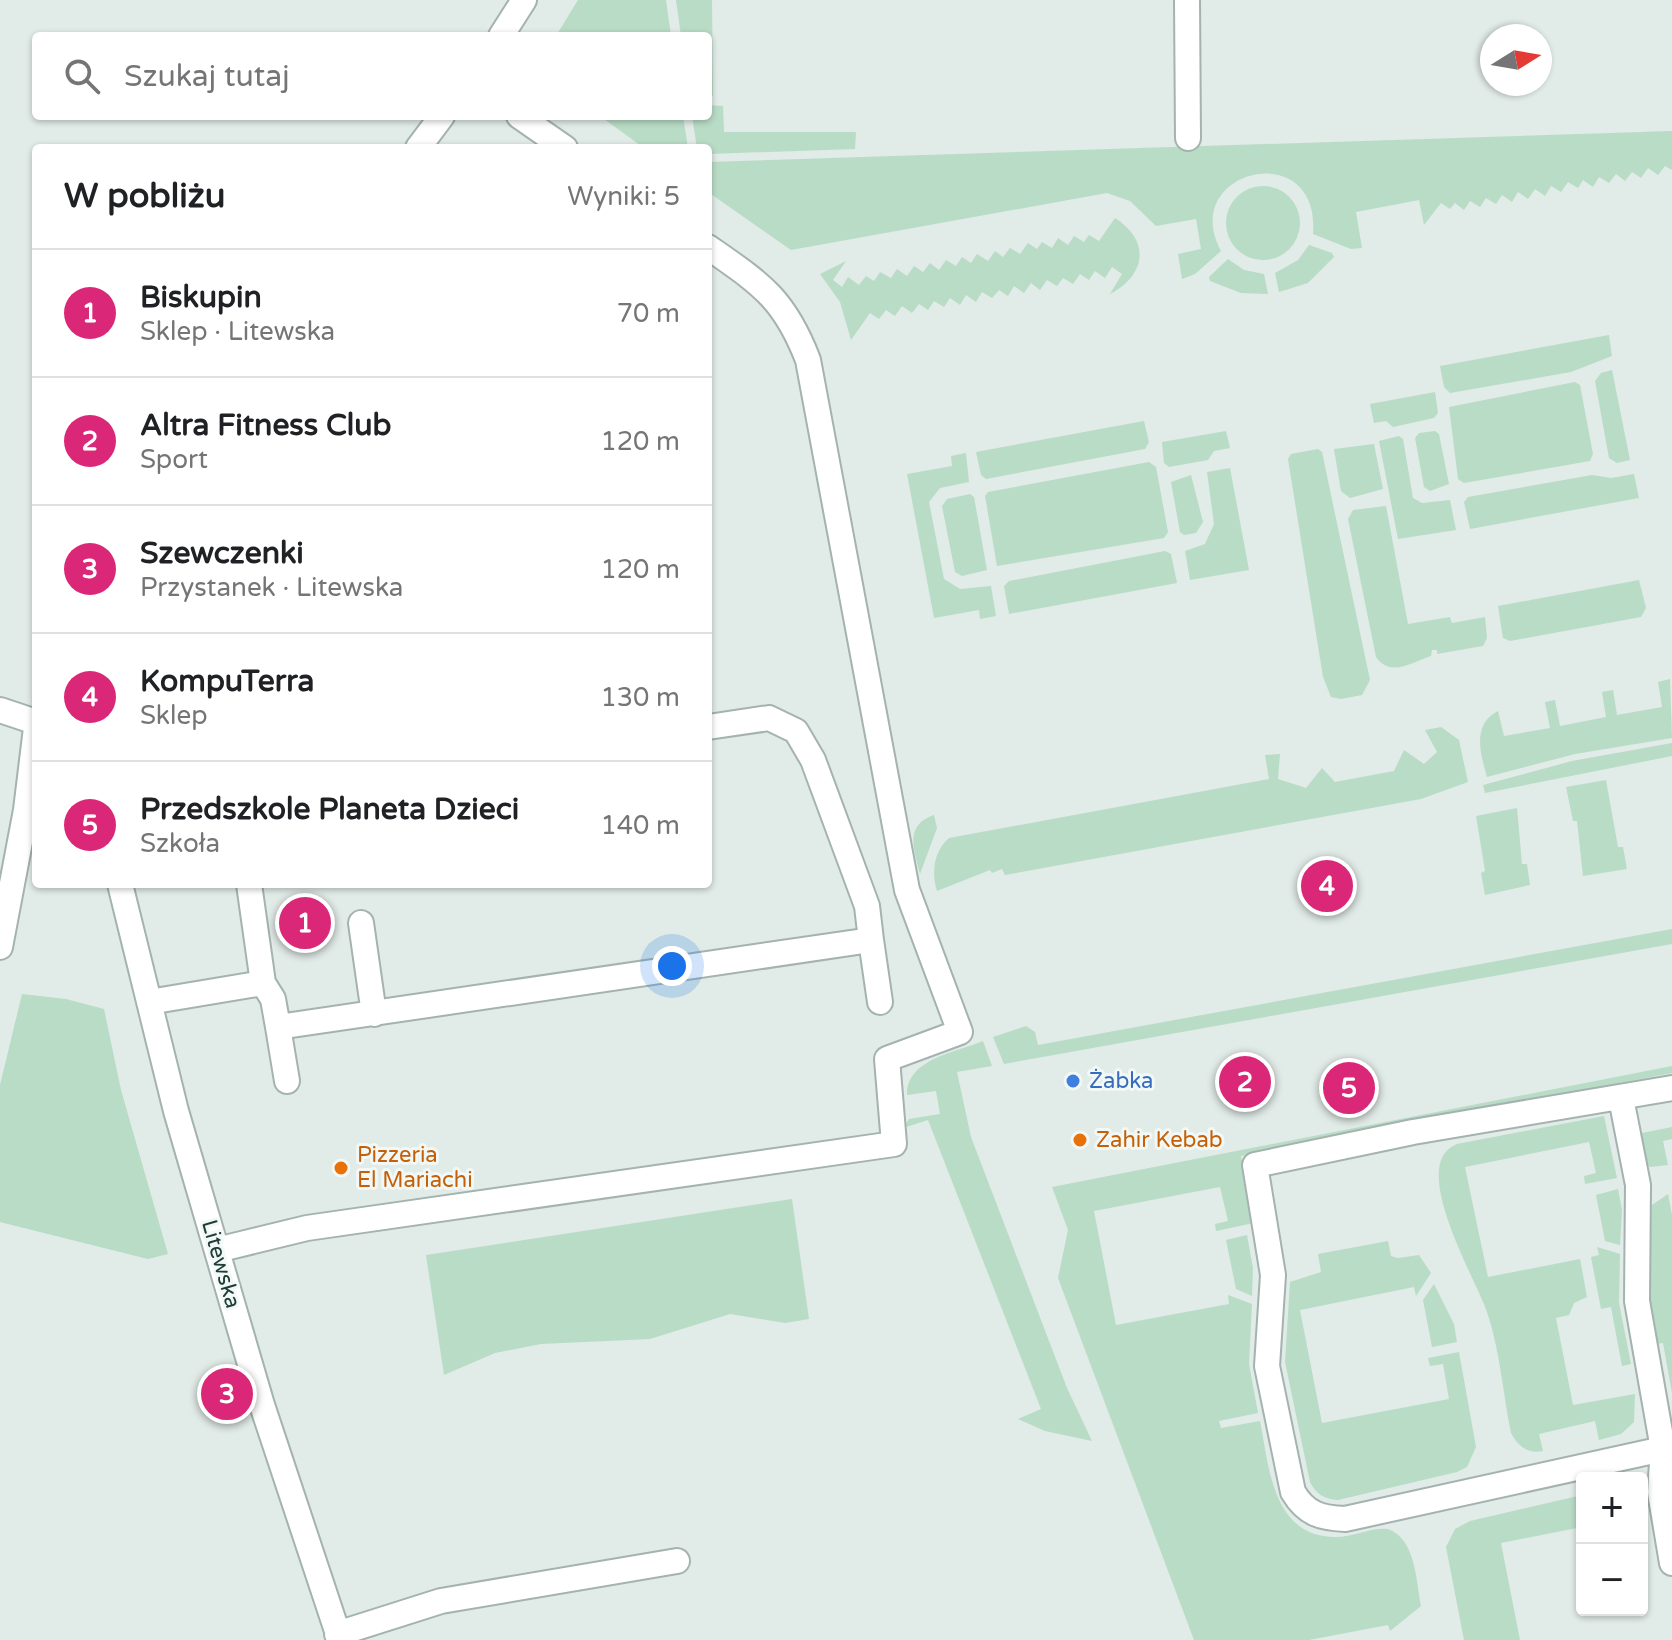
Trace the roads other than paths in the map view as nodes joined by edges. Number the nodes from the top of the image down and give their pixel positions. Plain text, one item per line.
1 (524, 0) edge
2 (1187, 0) edge
3 (504, 32) edge
4 (439, 120) edge
5 (525, 120) edge
6 (1188, 138) dead end
7 (421, 144) edge
8 (559, 144) edge
9 (712, 250) edge
10 (0, 710) edge
11 (32, 723) edge
12 (712, 726) edge
13 (31, 811) edge
14 (121, 888) edge
15 (250, 888) edge
16 (361, 923) dead end
17 (871, 940) junction
18 (0, 946) edge
19 (263, 983) junction
20 (149, 1002) junction
21 (880, 1002) dead end
22 (374, 1014) junction
23 (278, 1027) junction
24 (287, 1081) dead end
25 (1672, 1088) edge
26 (1621, 1098) junction
27 (217, 1250) junction
28 (1667, 1448) edge
29 (677, 1561) dead end
30 (1672, 1563) edge
31 (338, 1637) edge

1 - 3 street
2 - 6 street
4 - 7 street
5 - 8 street
9 - 27 street
10 - 11 street
12 - 17 street
13 - 18 street
14 - 20 street, Litewska
15 - 19 street
16 - 22 street
17 - 21 street
17 - 22 street
19 - 20 street
19 - 23 street
20 - 27 street, Litewska
22 - 23 street
23 - 24 street
25 - 26 street
26 - 28 street
26 - 28 street
27 - 31 street, Litewska
28 - 30 street
29 - 31 street

